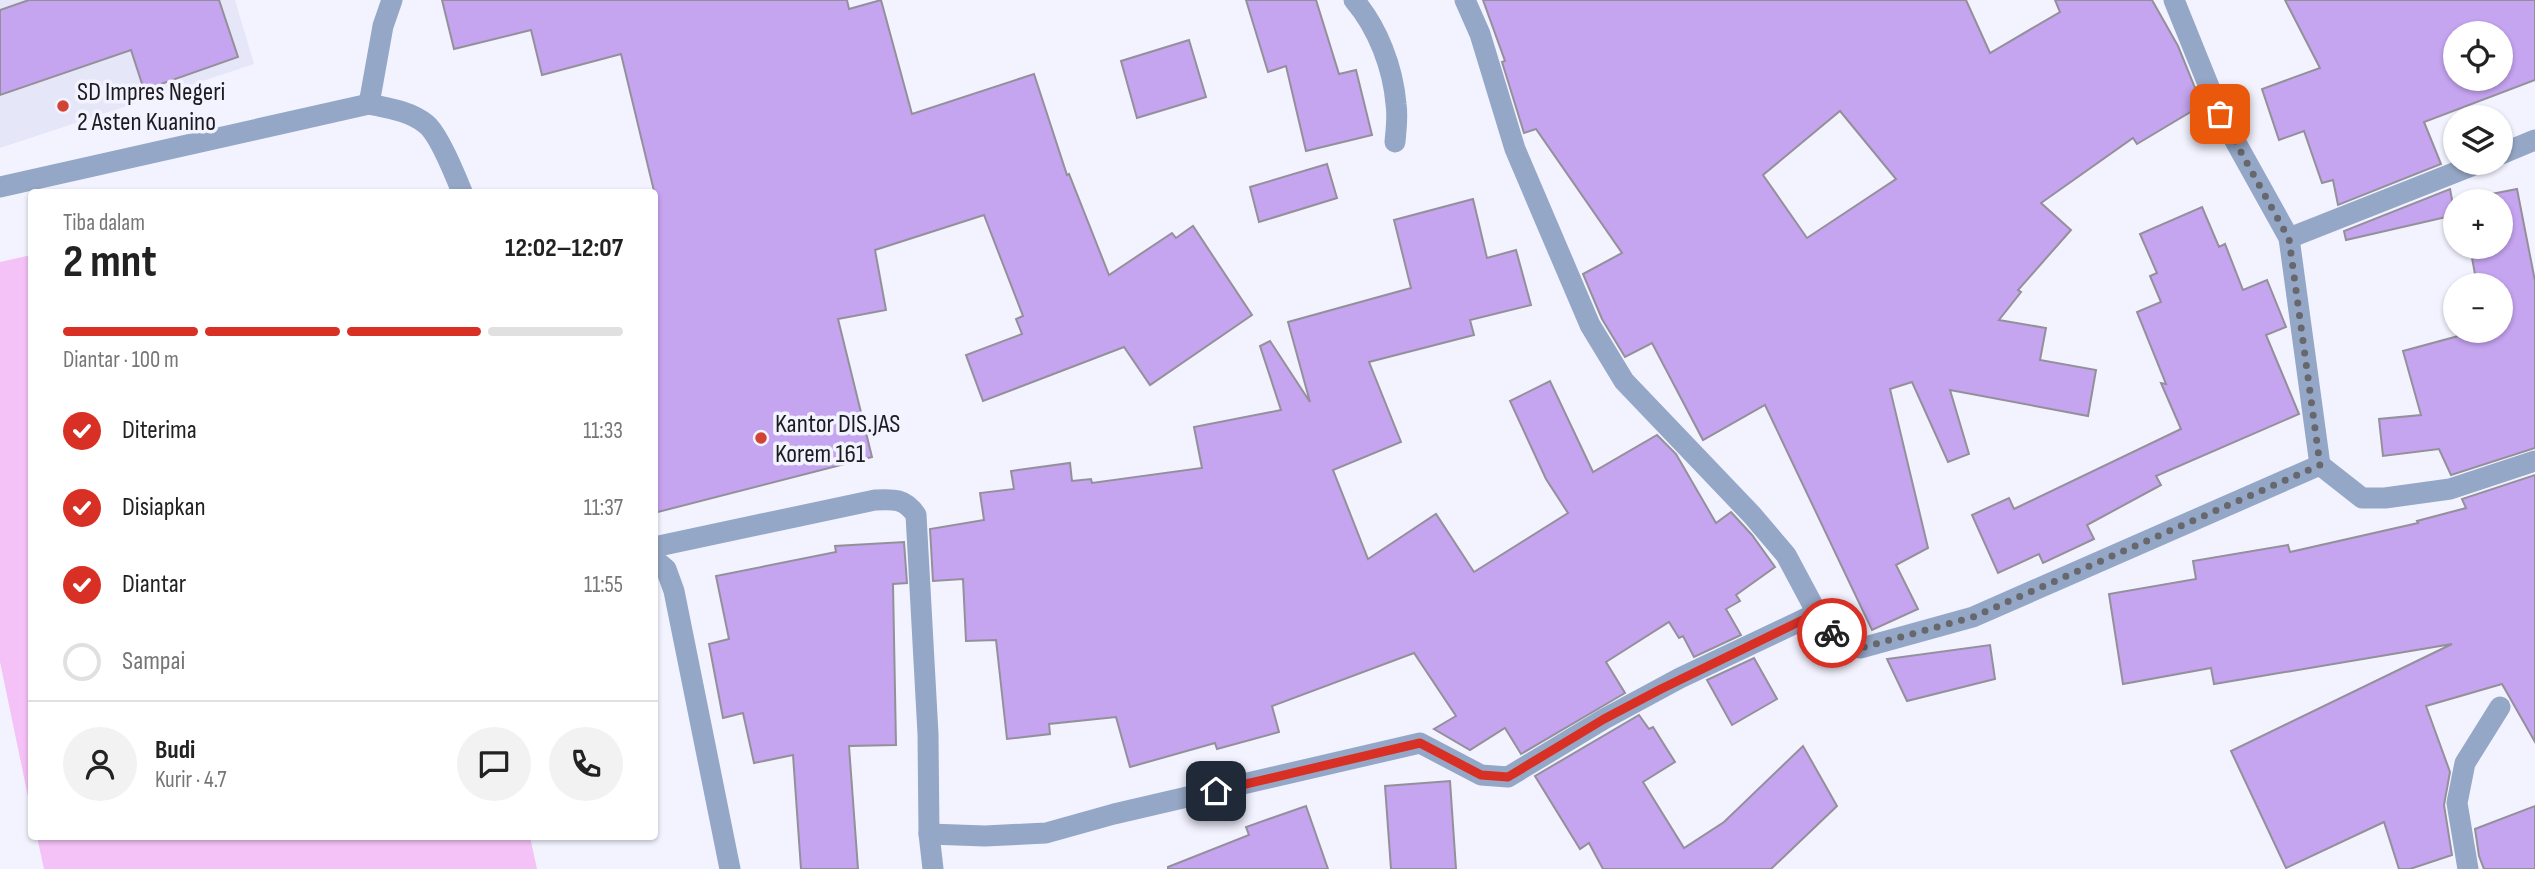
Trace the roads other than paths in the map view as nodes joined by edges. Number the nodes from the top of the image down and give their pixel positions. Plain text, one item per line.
1 (392, 0) edge
2 (1354, 0) edge
3 (1465, 0) edge
4 (2174, 0) edge
5 (369, 104) junction
6 (2535, 141) edge
7 (1395, 142) dead end
8 (2513, 149) edge
9 (2449, 175) edge
10 (0, 187) edge
11 (461, 189) edge
12 (2289, 239) junction
13 (2535, 461) edge
14 (2320, 465) junction
15 (658, 546) edge
16 (658, 562) edge
17 (1817, 613) junction
18 (2500, 706) dead end
19 (929, 834) junction
20 (730, 869) edge
21 (933, 869) edge
22 (2468, 869) edge

1 - 5 street
2 - 7 street
3 - 17 street
4 - 12 street
5 - 10 street
5 - 11 street
6 - 8 street
9 - 12 street
12 - 14 street
13 - 14 street
14 - 17 street
15 - 19 street
16 - 20 street
17 - 19 street
18 - 22 street
19 - 21 street

